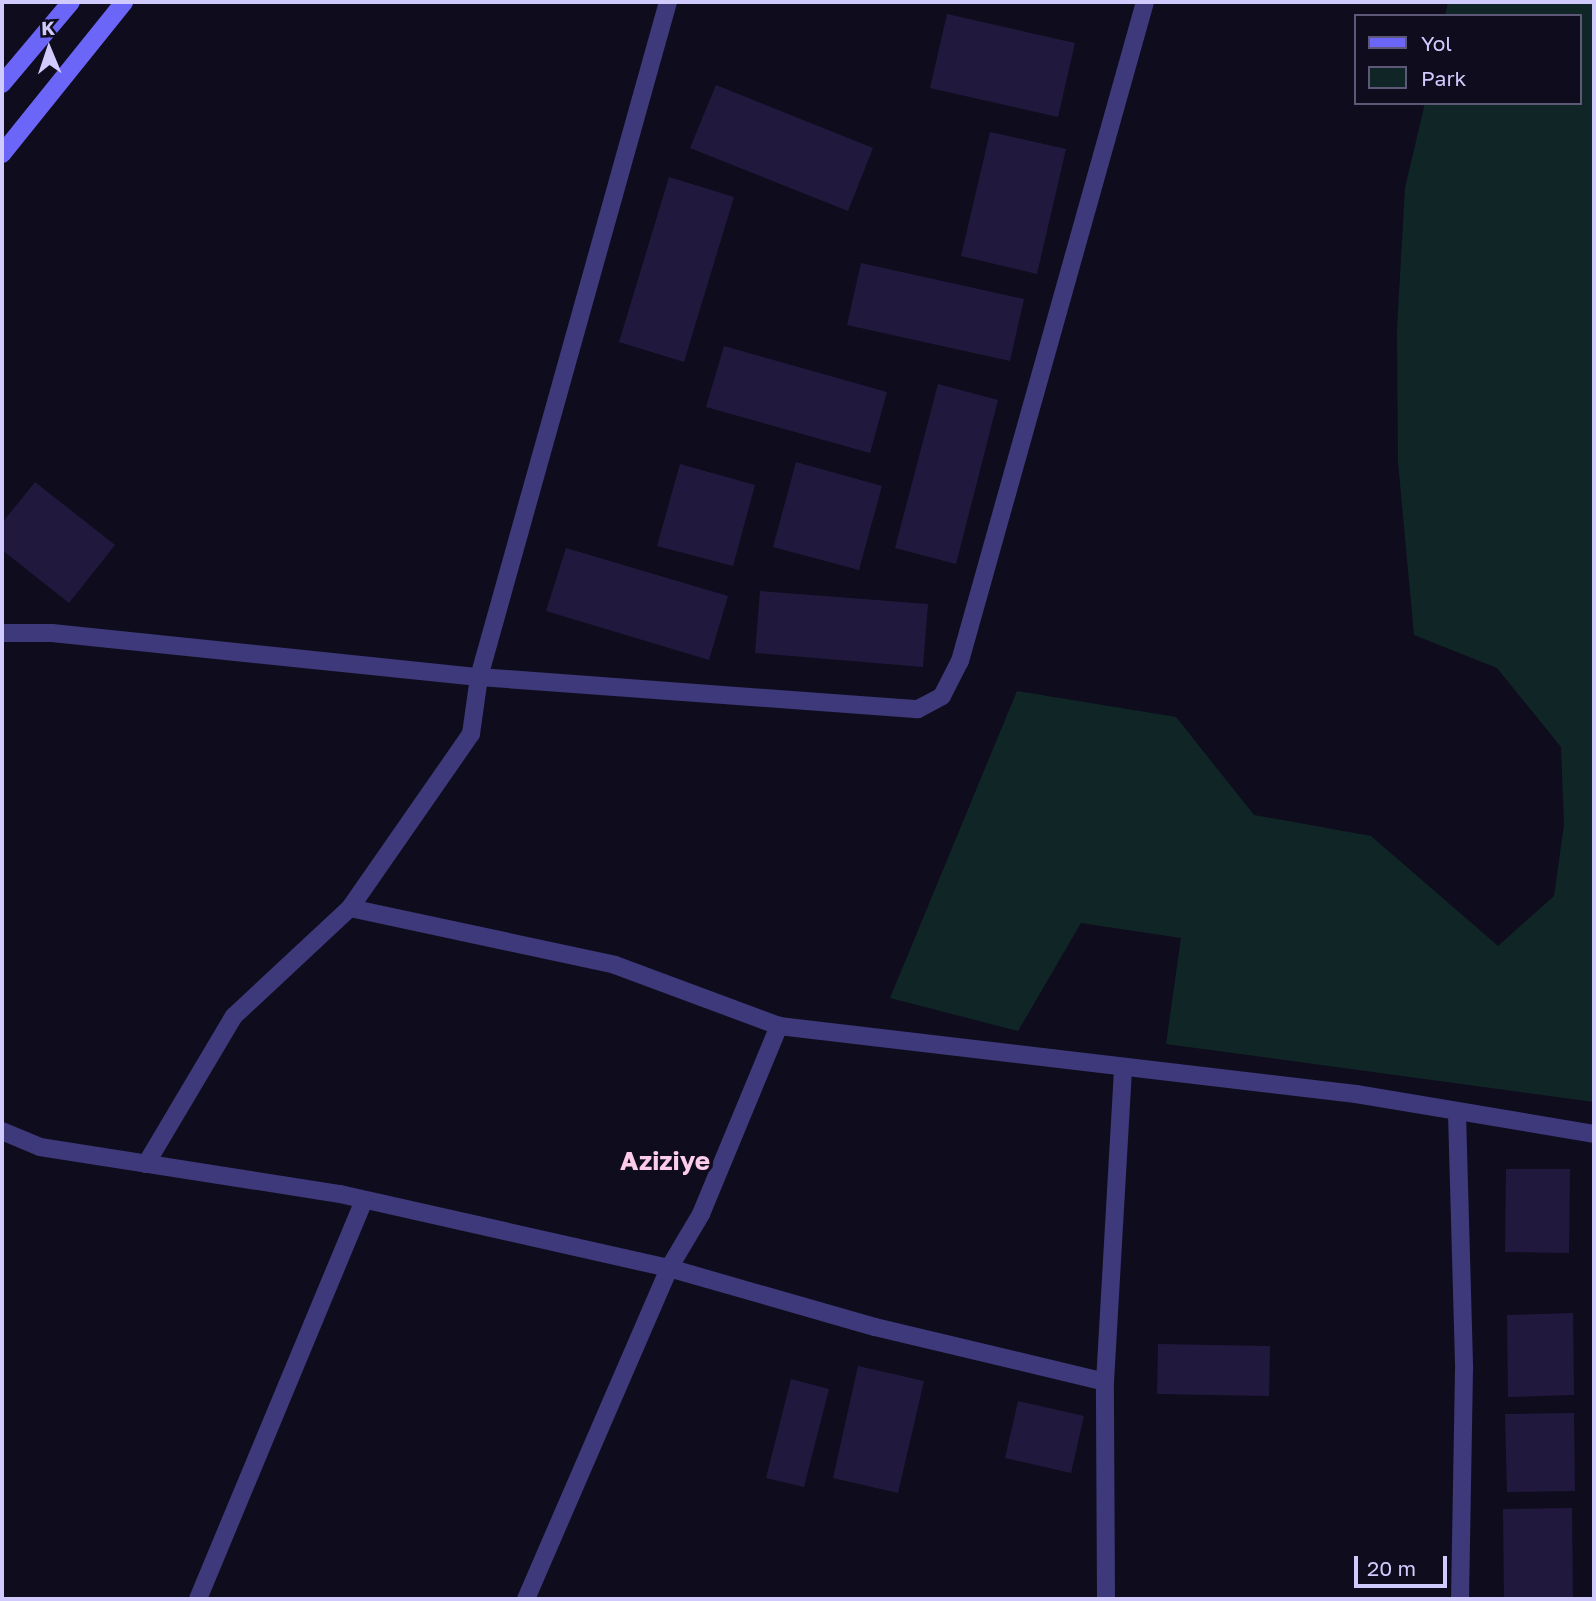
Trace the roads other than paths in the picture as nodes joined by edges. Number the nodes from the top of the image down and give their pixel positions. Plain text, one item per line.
1 (71, 2) edge
2 (124, 2) edge
3 (668, 2) edge
4 (1146, 2) edge
5 (2, 84) edge
6 (2, 154) edge
7 (2, 632) edge
8 (479, 677) junction
9 (350, 908) junction
10 (779, 1026) junction
11 (1123, 1070) junction
12 (1457, 1113) junction
13 (2, 1131) edge
14 (1594, 1135) edge
15 (146, 1164) junction
16 (364, 1201) junction
17 (669, 1268) junction
18 (1105, 1382) junction
19 (198, 1599) edge
20 (526, 1599) edge
21 (1106, 1599) edge
22 (1460, 1599) edge

1 - 5 main road
2 - 6 main road
3 - 8 street
4 - 8 street
7 - 8 street
8 - 9 street
9 - 10 street
9 - 15 street
10 - 11 street
10 - 17 street
11 - 12 street
11 - 18 street
12 - 14 street
12 - 22 street
13 - 15 street
15 - 16 street
16 - 17 street
16 - 19 street
17 - 18 street
17 - 20 street
18 - 21 street

